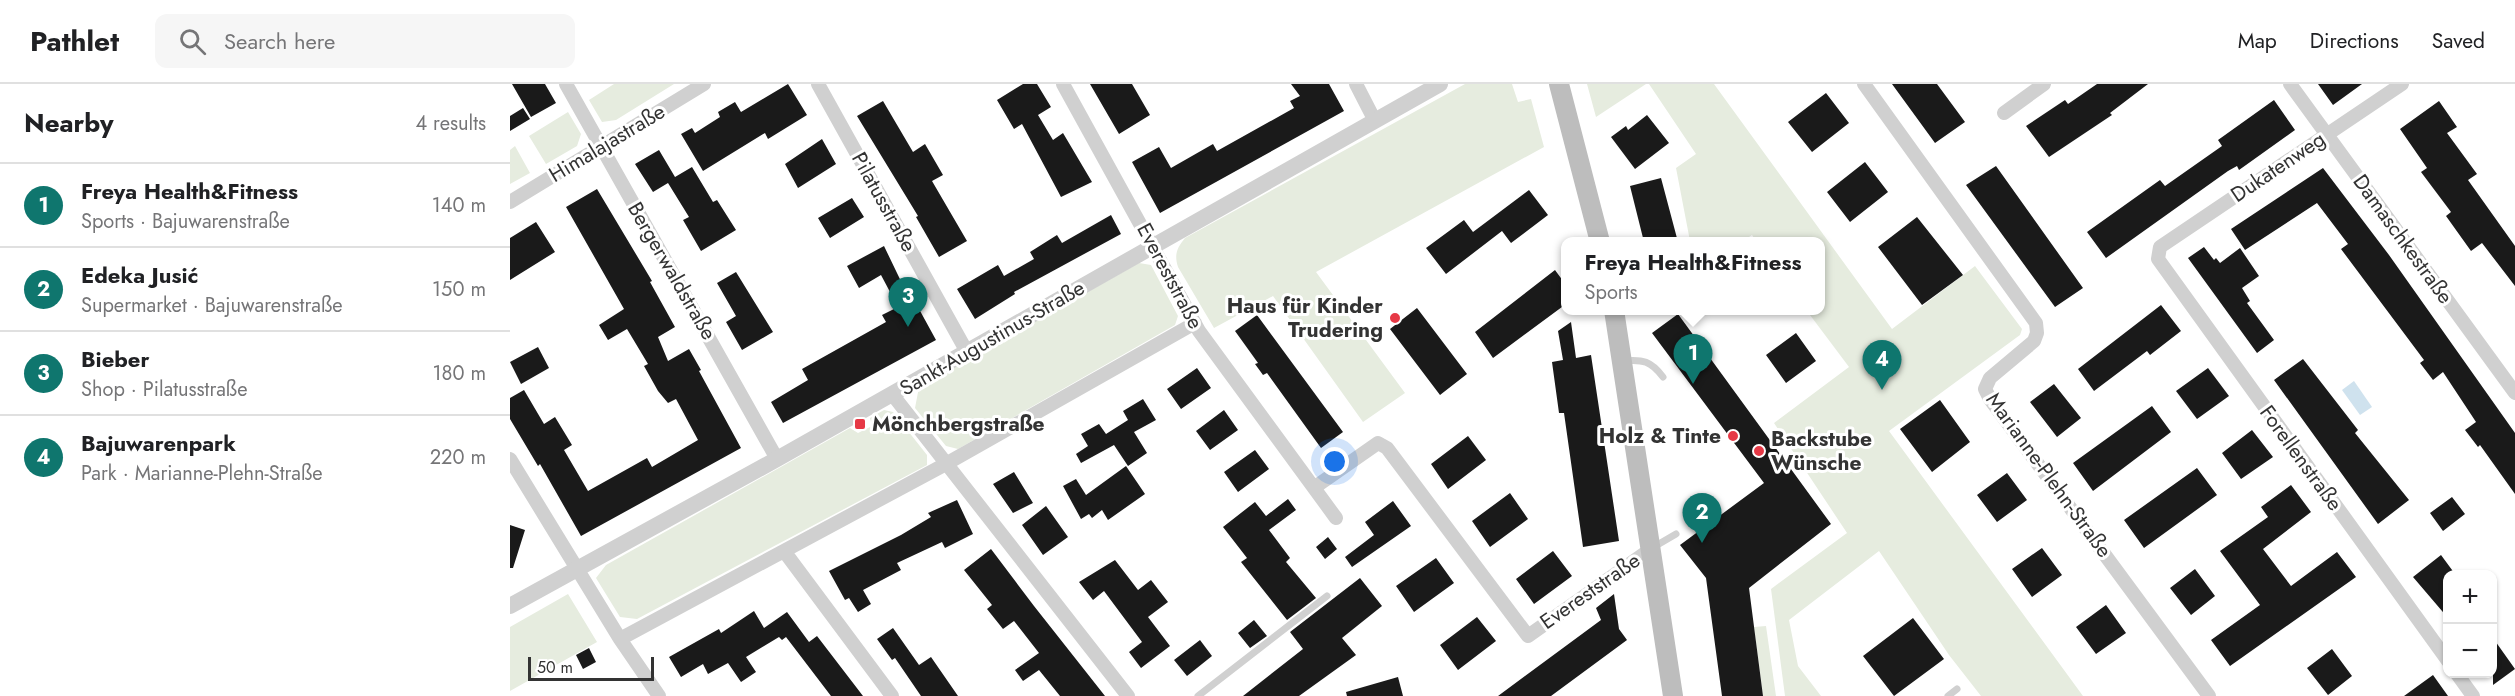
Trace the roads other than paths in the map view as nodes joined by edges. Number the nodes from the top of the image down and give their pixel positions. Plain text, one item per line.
1 (566, 84) edge
2 (704, 84) edge
3 (818, 84) edge
4 (1063, 84) edge
5 (1356, 84) edge
6 (1440, 84) edge
7 (1558, 84) edge
8 (1864, 84) edge
9 (2044, 84) edge
10 (2290, 84) edge
11 (2402, 84) edge
12 (2004, 113) dead end
13 (1375, 121) junction
14 (2326, 134) junction
15 (600, 147) junction
16 (510, 202) edge
17 (1599, 237) edge
18 (1154, 245) junction
19 (2158, 253) joint
20 (1615, 315) edge
21 (1195, 323) junction
22 (967, 352) junction
23 (1623, 361) junction
24 (1663, 377) dead end
25 (2515, 393) edge
26 (892, 394) junction
27 (510, 459) edge
28 (777, 459) junction
29 (944, 465) junction
30 (1314, 487) junction
31 (1336, 518) dead end
32 (1676, 534) dead end
33 (1651, 549) junction
34 (784, 551) junction
35 (577, 569) junction
36 (1327, 596) dead end
37 (510, 606) edge
38 (620, 639) junction
39 (2443, 654) edge
40 (2460, 678) edge
41 (1957, 689) dead end
42 (659, 696) edge
43 (892, 696) edge
44 (1128, 696) edge
45 (1198, 696) edge
46 (1673, 696) edge
47 (1948, 696) edge
48 (2209, 696) edge
49 (2473, 696) edge

1 - 15 street, Bergerwaldstraße
2 - 15 street, Himalajastraße
3 - 22 street, Pilatusstraße
4 - 18 street, Evereststraße
5 - 13 street
6 - 13 street, Sankt-Augustinus-Straße
7 - 17 main road
8 - 48 street, Marianne-Plehn-Straße
9 - 12 street
10 - 14 street, Damaschkestraße
11 - 14 street, Dukatenweg
13 - 18 street, Sankt-Augustinus-Straße
14 - 19 street, Dukatenweg
14 - 25 street, Damaschkestraße
15 - 16 street, Himalajastraße
15 - 28 street, Bergerwaldstraße
18 - 21 street, Evereststraße
18 - 22 street, Sankt-Augustinus-Straße
19 - 39 street, Forellenstraße
20 - 23 main road
21 - 29 street
21 - 30 street, Evereststraße
22 - 26 street, Sankt-Augustinus-Straße
23 - 24 lane
23 - 33 main road
26 - 28 street, Sankt-Augustinus-Straße
26 - 29 street
27 - 35 street
28 - 35 street, Sankt-Augustinus-Straße
29 - 34 street
29 - 44 street
30 - 31 street, Evereststraße
30 - 33 street, Evereststraße
32 - 33 lane
33 - 46 main road
34 - 38 street
34 - 43 street
35 - 37 street, Sankt-Augustinus-Straße
35 - 38 street
36 - 45 lane
38 - 42 street
40 - 49 street
41 - 47 lane

